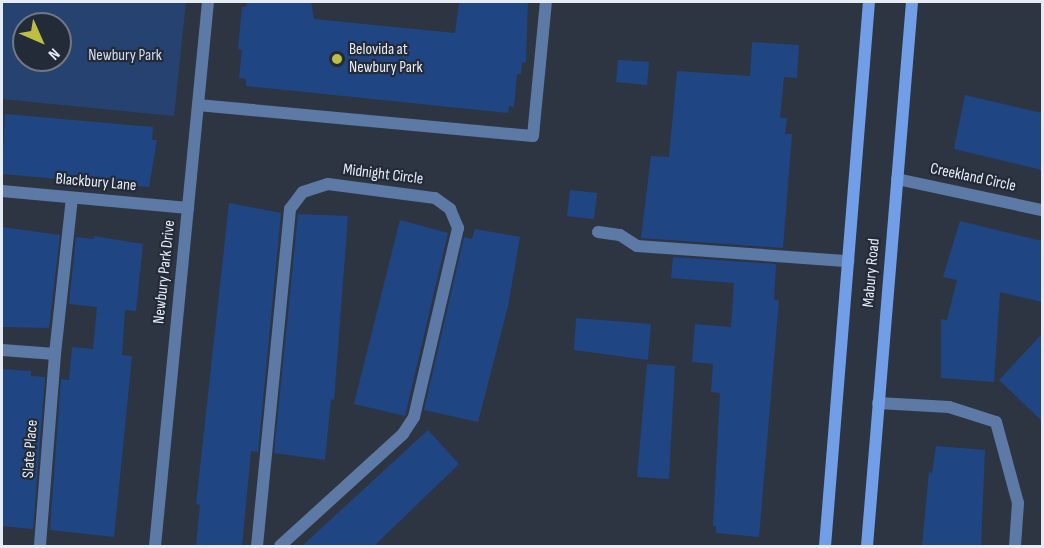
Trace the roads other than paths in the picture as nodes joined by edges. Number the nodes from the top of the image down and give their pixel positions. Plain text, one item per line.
1 (208, 2) edge
2 (546, 2) edge
3 (869, 2) edge
4 (912, 2) edge
5 (198, 105) junction
6 (897, 179) junction
7 (2, 191) edge
8 (72, 198) junction
9 (188, 208) junction
10 (1042, 210) edge
11 (598, 232) dead end
12 (848, 261) junction
13 (2, 350) edge
14 (55, 354) junction
15 (878, 403) junction
16 (40, 546) edge
17 (155, 546) edge
18 (257, 546) edge
19 (280, 546) edge
20 (825, 546) edge
21 (867, 546) edge
22 (1015, 546) edge

1 - 5 street, Newbury Park Drive
2 - 5 street
3 - 12 main road, Mabury Road
4 - 6 main road, Mabury Road
5 - 9 street, Newbury Park Drive
6 - 10 street, Creekland Circle
6 - 15 main road, Mabury Road
7 - 8 street, Blackbury Lane
8 - 9 street, Blackbury Lane
8 - 14 street, Slate Place
9 - 17 street, Newbury Park Drive
11 - 12 street
12 - 20 main road, Mabury Road
13 - 14 street
14 - 16 street, Slate Place
15 - 21 main road, Mabury Road
15 - 22 street
18 - 19 street, Midnight Circle

